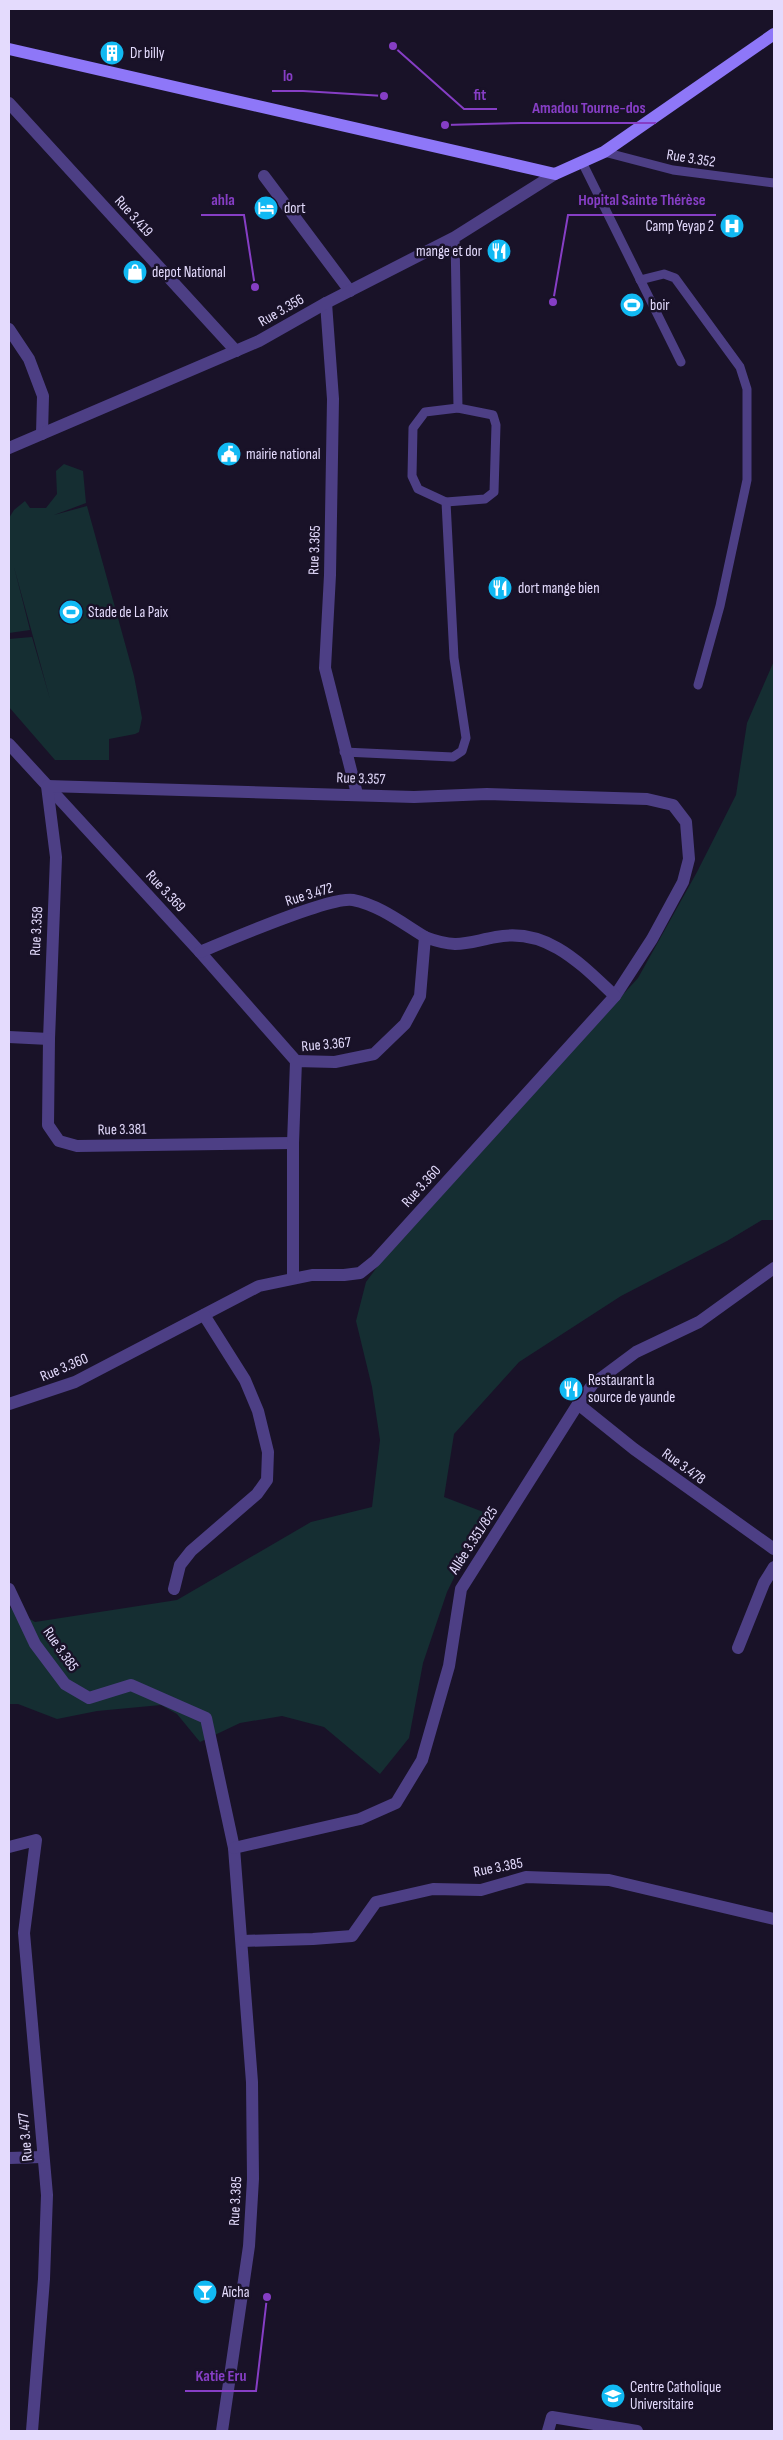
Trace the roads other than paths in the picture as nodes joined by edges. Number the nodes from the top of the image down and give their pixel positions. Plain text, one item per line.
1 (774, 34) edge
2 (9, 49) edge
3 (9, 103) edge
4 (604, 152) junction
5 (582, 162) junction
6 (555, 174) junction
7 (264, 176) dead end
8 (774, 183) edge
9 (455, 237) junction
10 (640, 280) junction
11 (350, 291) junction
12 (326, 303) junction
13 (9, 329) edge
14 (236, 351) junction
15 (681, 362) dead end
16 (458, 408) junction
17 (42, 434) junction
18 (9, 448) edge
19 (446, 502) junction
20 (698, 685) dead end
21 (9, 744) edge
22 (344, 752) junction
23 (47, 786) junction
24 (357, 794) junction
25 (673, 805) joint
26 (424, 937) junction
27 (200, 952) junction
28 (615, 996) junction
29 (9, 1038) edge
30 (49, 1039) junction
31 (296, 1061) junction
32 (293, 1143) junction
33 (774, 1268) edge
34 (293, 1278) junction
35 (204, 1315) junction
36 (9, 1404) edge
37 (578, 1404) junction
38 (774, 1549) edge
39 (774, 1567) edge
40 (9, 1589) edge
41 (174, 1589) dead end
42 (738, 1648) dead end
43 (9, 1846) edge
44 (234, 1848) junction
45 (774, 1919) edge
46 (242, 1941) junction
47 (42, 2157) junction
48 (9, 2158) edge
49 (32, 2431) edge
50 (222, 2431) edge
51 (548, 2431) edge
52 (637, 2431) edge

1 - 4 street
2 - 6 street
3 - 14 street, Rue 3.419
4 - 5 street
4 - 8 lane, Rue 3.352
5 - 6 street
5 - 10 lane
6 - 9 street, Rue 3.356
7 - 11 street
9 - 11 street, Rue 3.356
9 - 16 lane
10 - 15 lane
10 - 20 lane
11 - 12 street, Rue 3.356
12 - 14 street, Rue 3.356
12 - 22 street, Rue 3.365
13 - 17 street
14 - 17 street, Rue 3.356
16 - 19 lane
16 - 19 lane
17 - 18 street, Rue 3.356
19 - 22 lane
21 - 23 street, Rue 3.369
22 - 24 street, Rue 3.365
23 - 24 street, Rue 3.357
23 - 27 street, Rue 3.369
23 - 30 street, Rue 3.358
24 - 25 street, Rue 3.357
25 - 28 street, Rue 3.360
26 - 27 street, Rue 3.472
26 - 28 street
26 - 31 street, Rue 3.367
27 - 31 street, Rue 3.369
28 - 34 street, Rue 3.360
29 - 30 street
30 - 32 street, Rue 3.381
31 - 32 street, Rue 3.367
32 - 34 street, Rue 3.367
33 - 37 street, Allée 3.351/825
34 - 35 street, Rue 3.360
35 - 36 street, Rue 3.360
35 - 41 street
37 - 38 street, Rue 3.478
37 - 44 street, Allée 3.351/825
39 - 42 street
40 - 44 street, Rue 3.385
43 - 47 street, Rue 3.477
44 - 46 street, Rue 3.385
45 - 46 street, Rue 3.385
46 - 50 street, Rue 3.385
47 - 48 street
47 - 49 street, Rue 3.477
51 - 52 street

